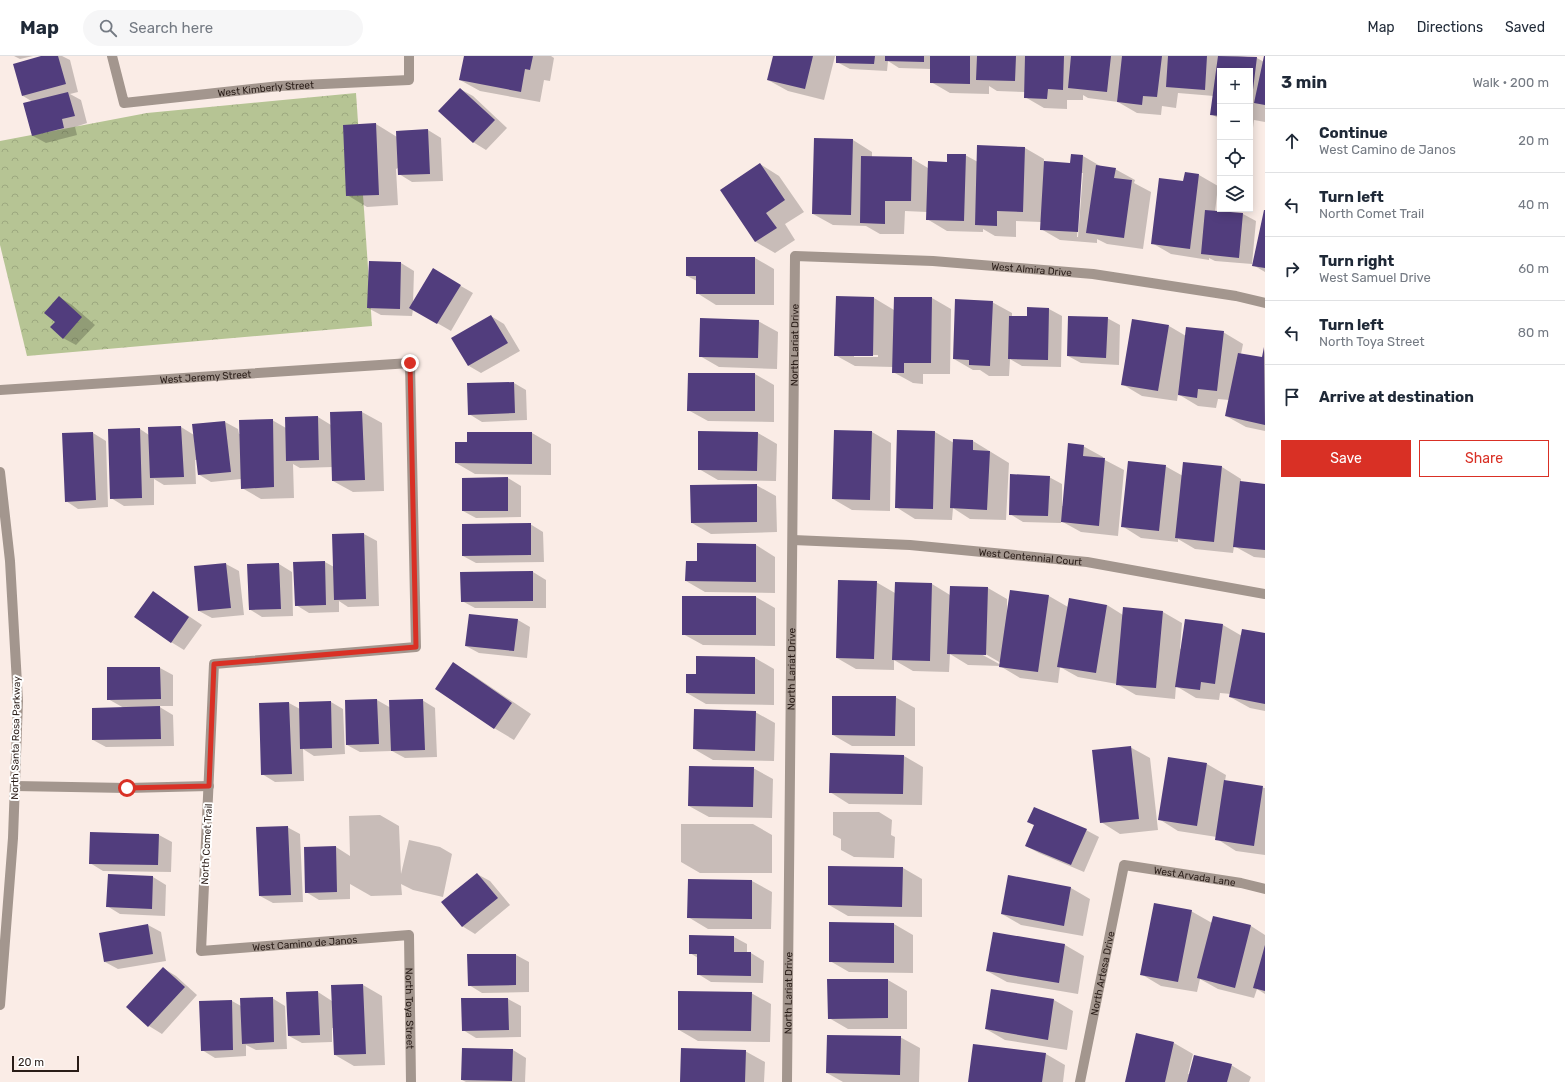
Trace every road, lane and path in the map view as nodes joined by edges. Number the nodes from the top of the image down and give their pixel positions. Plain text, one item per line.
1 (112, 56) edge
2 (409, 56) edge
3 (795, 256) joint
4 (1265, 303) edge
5 (0, 390) edge
6 (0, 472) edge
7 (792, 540) junction
8 (1265, 594) edge
9 (214, 664) joint
10 (15, 786) junction
11 (209, 786) junction
12 (1124, 864) joint
13 (1265, 889) edge
14 (409, 935) joint
15 (201, 952) joint
16 (0, 1005) edge
17 (411, 1082) edge
18 (788, 1082) edge
19 (1080, 1082) edge

1 - 2 street, West Kimberly Street
3 - 4 street, West Almira Drive
3 - 7 street, North Lariat Drive
5 - 9 street, West Jeremy Street
6 - 10 street, North Santa Rosa Parkway
7 - 8 street, West Centennial Court
7 - 18 street, North Lariat Drive
9 - 11 street, North Comet Trail
10 - 11 street
10 - 16 street, North Santa Rosa Parkway
11 - 15 street, North Comet Trail
12 - 13 street, West Arvada Lane
12 - 19 street, North Artesa Drive
14 - 15 street, West Camino de Janos
14 - 17 street, North Toya Street

